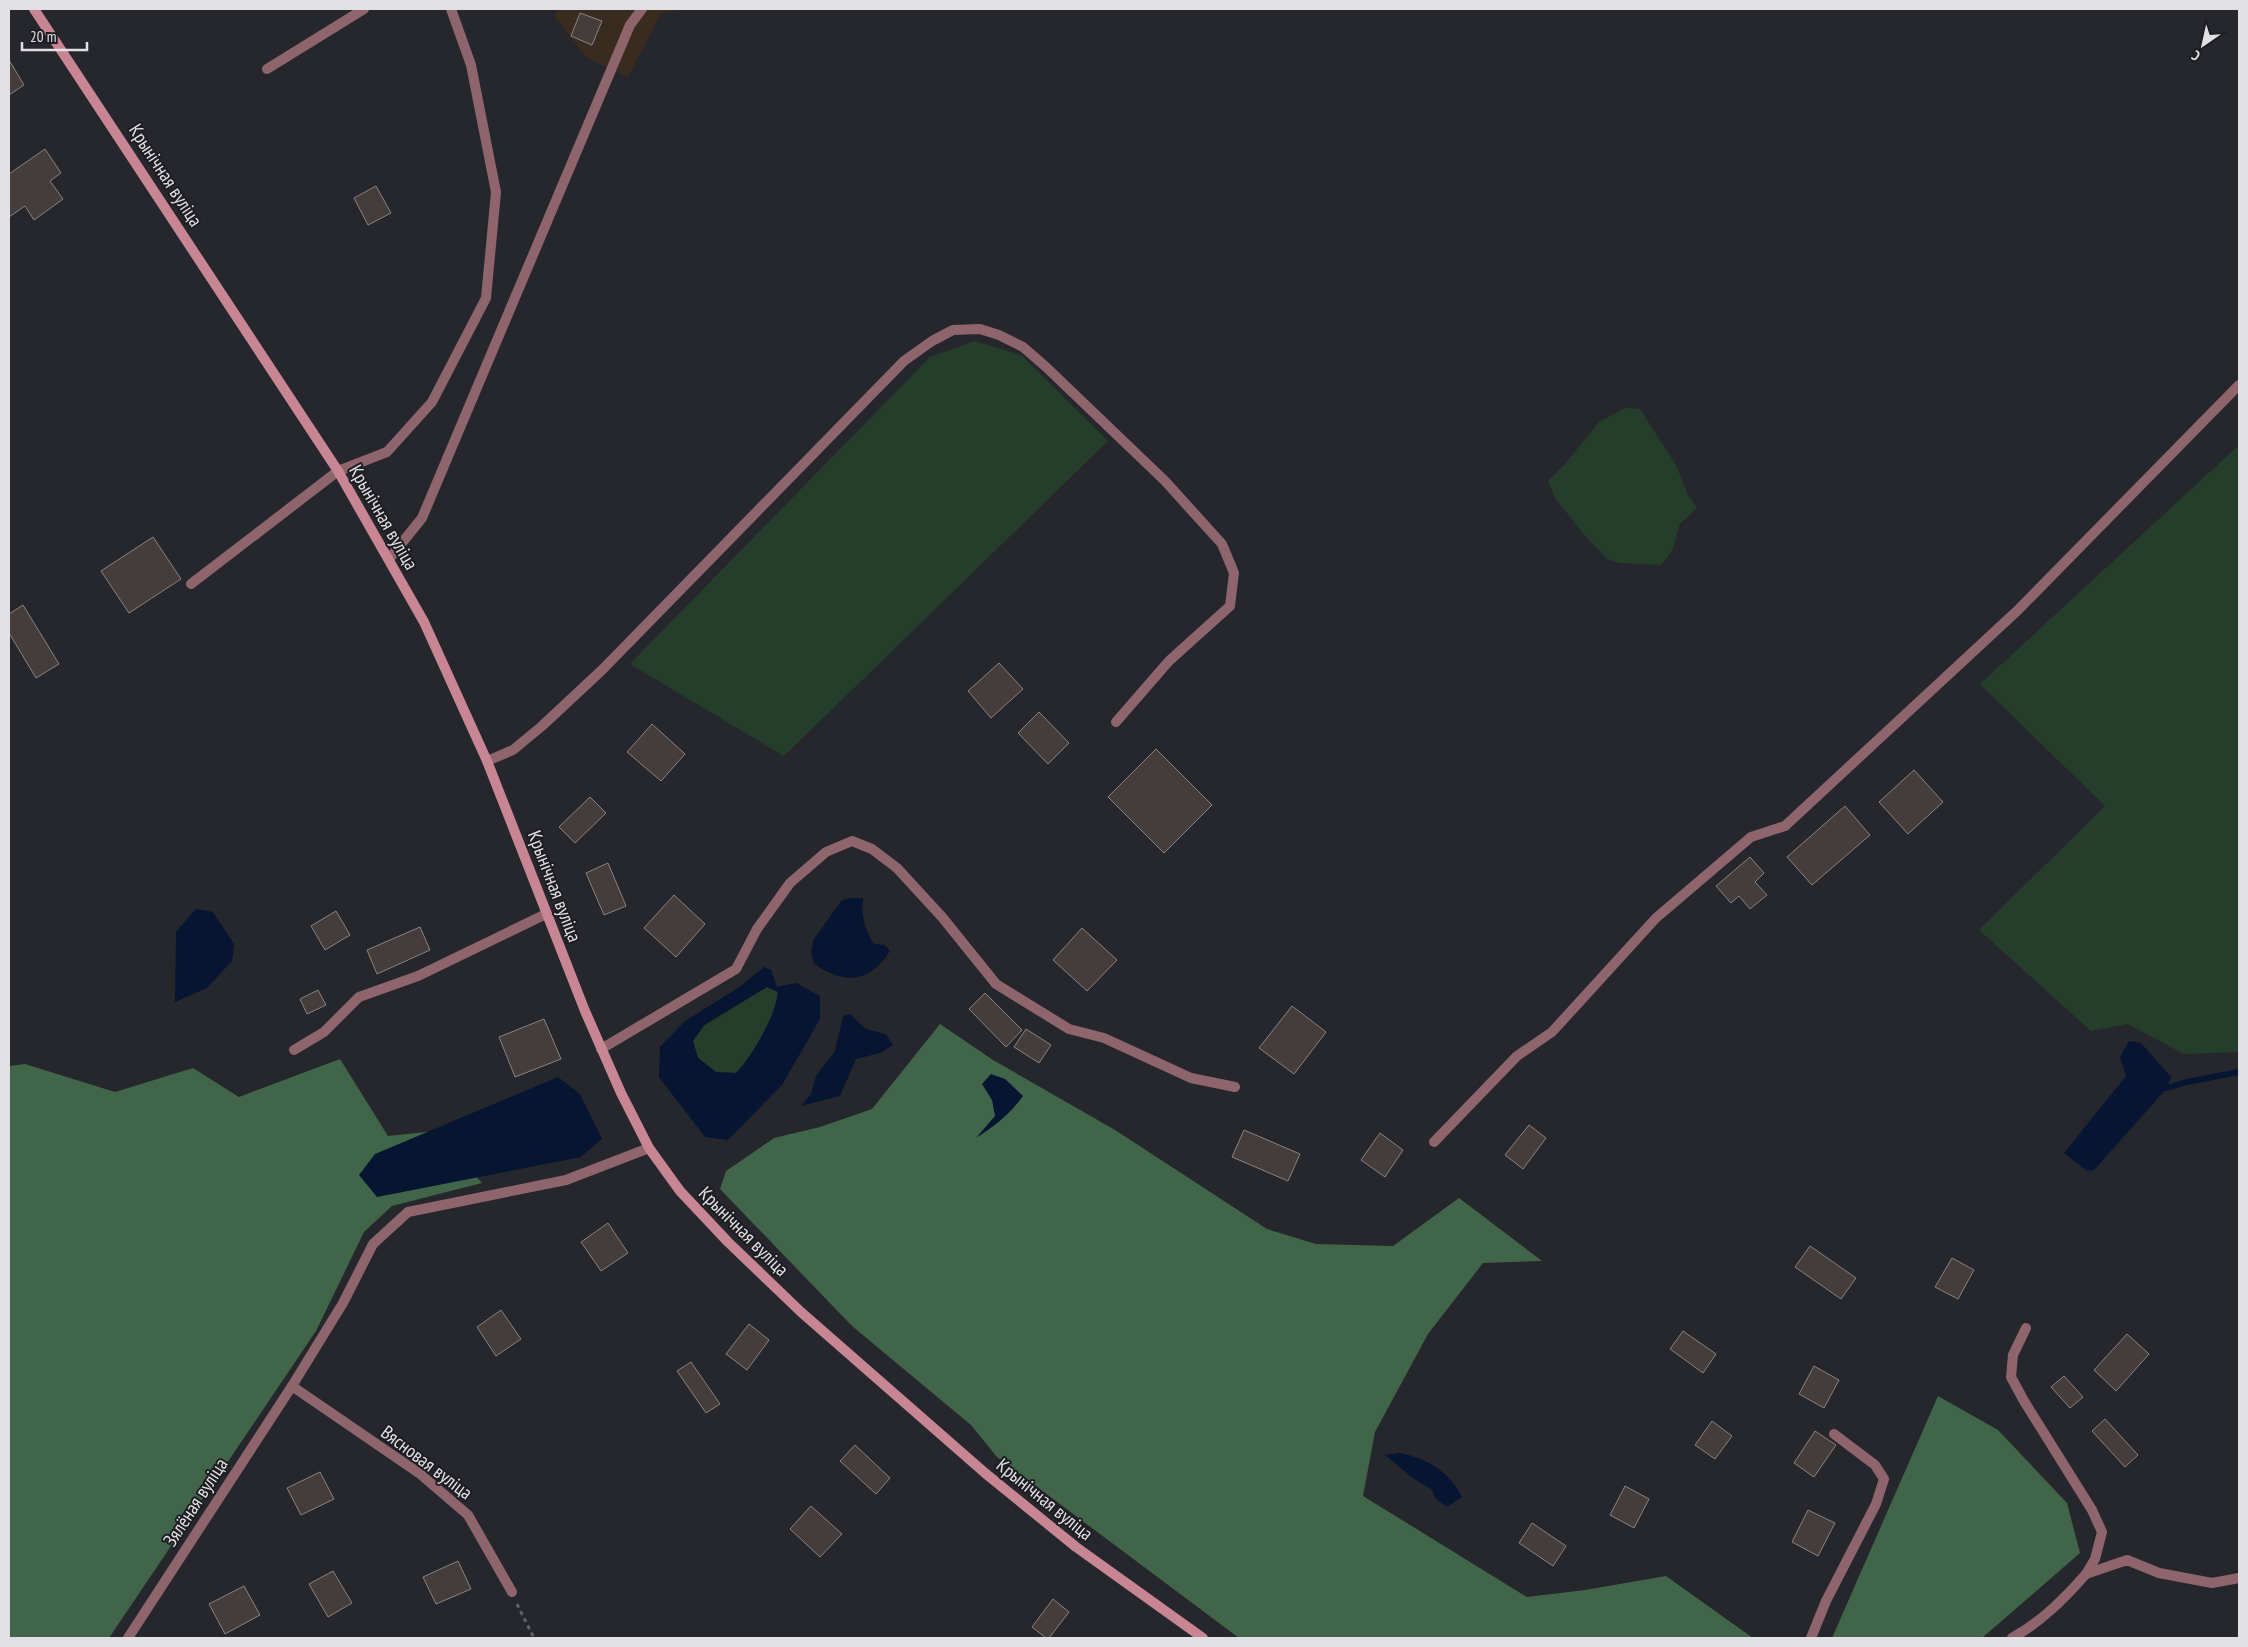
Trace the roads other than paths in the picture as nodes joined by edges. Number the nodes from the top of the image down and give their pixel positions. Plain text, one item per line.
1 (34, 9) edge
2 (364, 9) edge
3 (451, 9) edge
4 (642, 9) edge
5 (266, 69) dead end
6 (2239, 385) edge
7 (338, 471) junction
8 (389, 559) junction
9 (191, 584) dead end
10 (1116, 722) dead end
11 (487, 762) junction
12 (546, 914) junction
13 (601, 1049) junction
14 (294, 1050) dead end
15 (1235, 1087) dead end
16 (1434, 1142) dead end
17 (649, 1148) junction
18 (2026, 1328) dead end
19 (292, 1386) junction
20 (1834, 1434) dead end
21 (2086, 1574) junction
22 (2239, 1578) edge
23 (512, 1592) road end
24 (128, 1638) edge
25 (1203, 1638) edge
26 (1812, 1638) edge
27 (2012, 1638) edge

1 - 7 street, Крынічная вуліца
2 - 5 street
3 - 7 street
4 - 8 street
6 - 16 street
7 - 8 street, Крынічная вуліца
7 - 9 street
8 - 11 street, Крынічная вуліца
10 - 11 street
11 - 12 street, Крынічная вуліца
12 - 13 street, Крынічная вуліца
12 - 14 street
13 - 15 street
13 - 17 street, Крынічная вуліца
17 - 19 street, Зялёная вуліца
17 - 25 street, Крынічная вуліца
18 - 21 street
19 - 23 street, Вясновая вуліца
19 - 24 street, Зялёная вуліца
20 - 26 street
21 - 22 street
21 - 27 street

